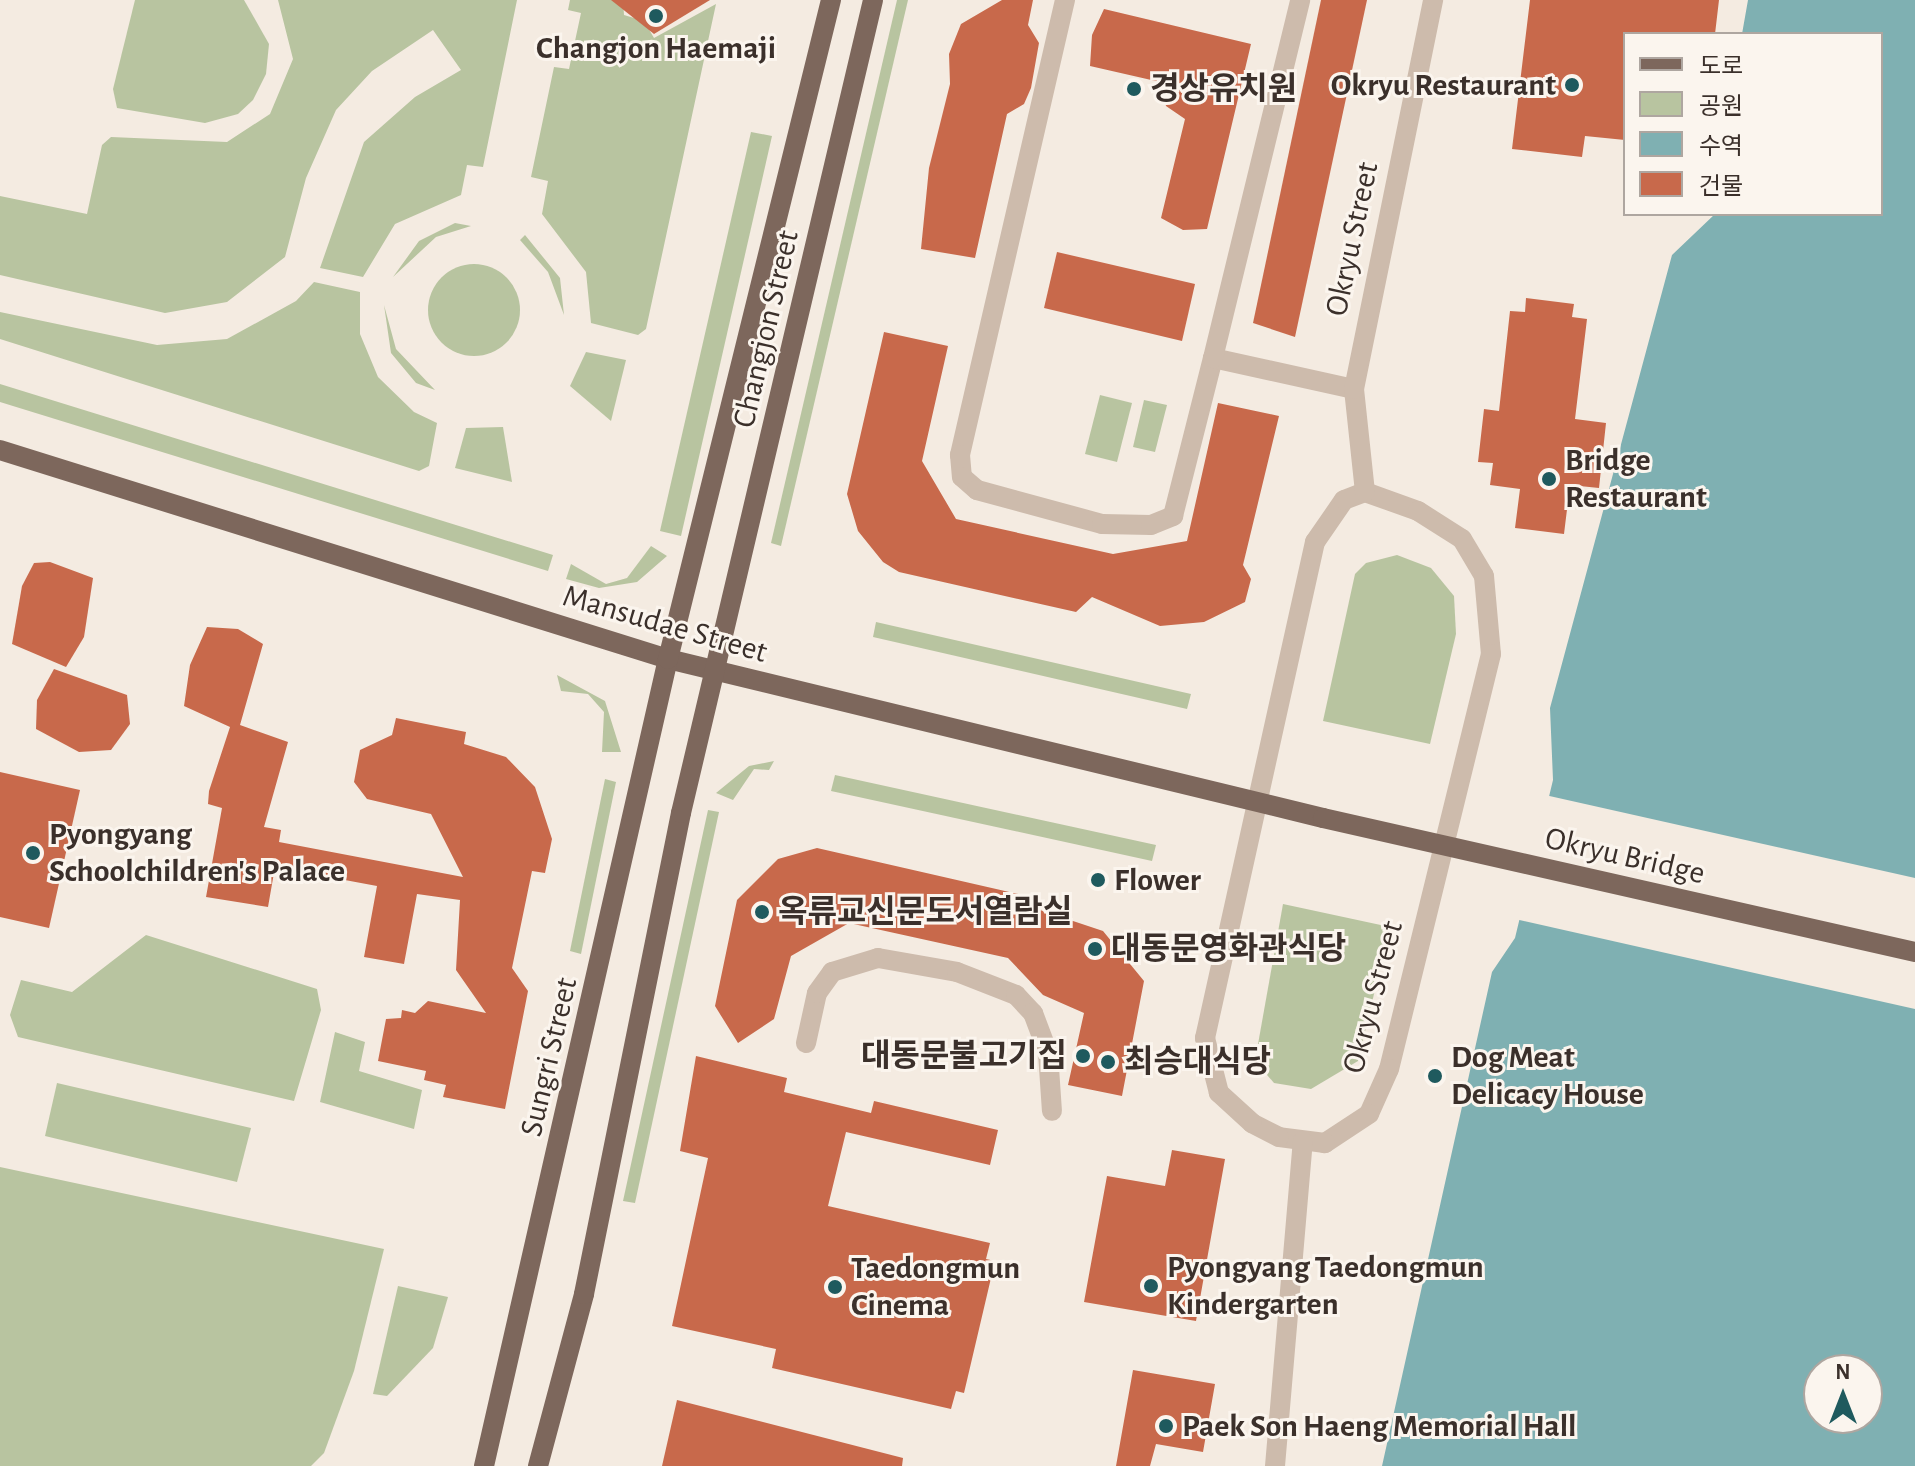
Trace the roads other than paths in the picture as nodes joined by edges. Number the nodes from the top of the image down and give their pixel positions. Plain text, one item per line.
1 (831, 0) edge
2 (873, 0) edge
3 (1065, 0) edge
4 (1300, 0) edge
5 (1433, 0) edge
6 (1213, 358) junction
7 (1354, 389) junction
8 (0, 450) edge
9 (1365, 492) junction
10 (668, 659) junction
11 (716, 672) junction
12 (1255, 802) junction
13 (1323, 818) joint
14 (1915, 952) edge
15 (806, 1043) dead end
16 (1052, 1111) dead end
17 (1303, 1141) junction
18 (484, 1466) edge
19 (538, 1466) edge
20 (1275, 1466) edge

1 - 10 main road, Changjon Street
2 - 11 main road, Changjon Street
3 - 6 street
4 - 6 street
5 - 7 street, Okryu Street
6 - 7 street
7 - 9 street, Okryu Street
8 - 10 main road, Mansudae Street
9 - 12 street, Okryu Street
9 - 17 street, Okryu Street
10 - 11 main road, Mansudae Street
10 - 18 main road, Sungri Street
11 - 12 main road, Mansudae Street
11 - 19 main road
12 - 13 main road, Mansudae Street
12 - 17 street, Okryu Street
13 - 14 main road, Okryu Bridge, bridge
15 - 16 street
17 - 20 street

